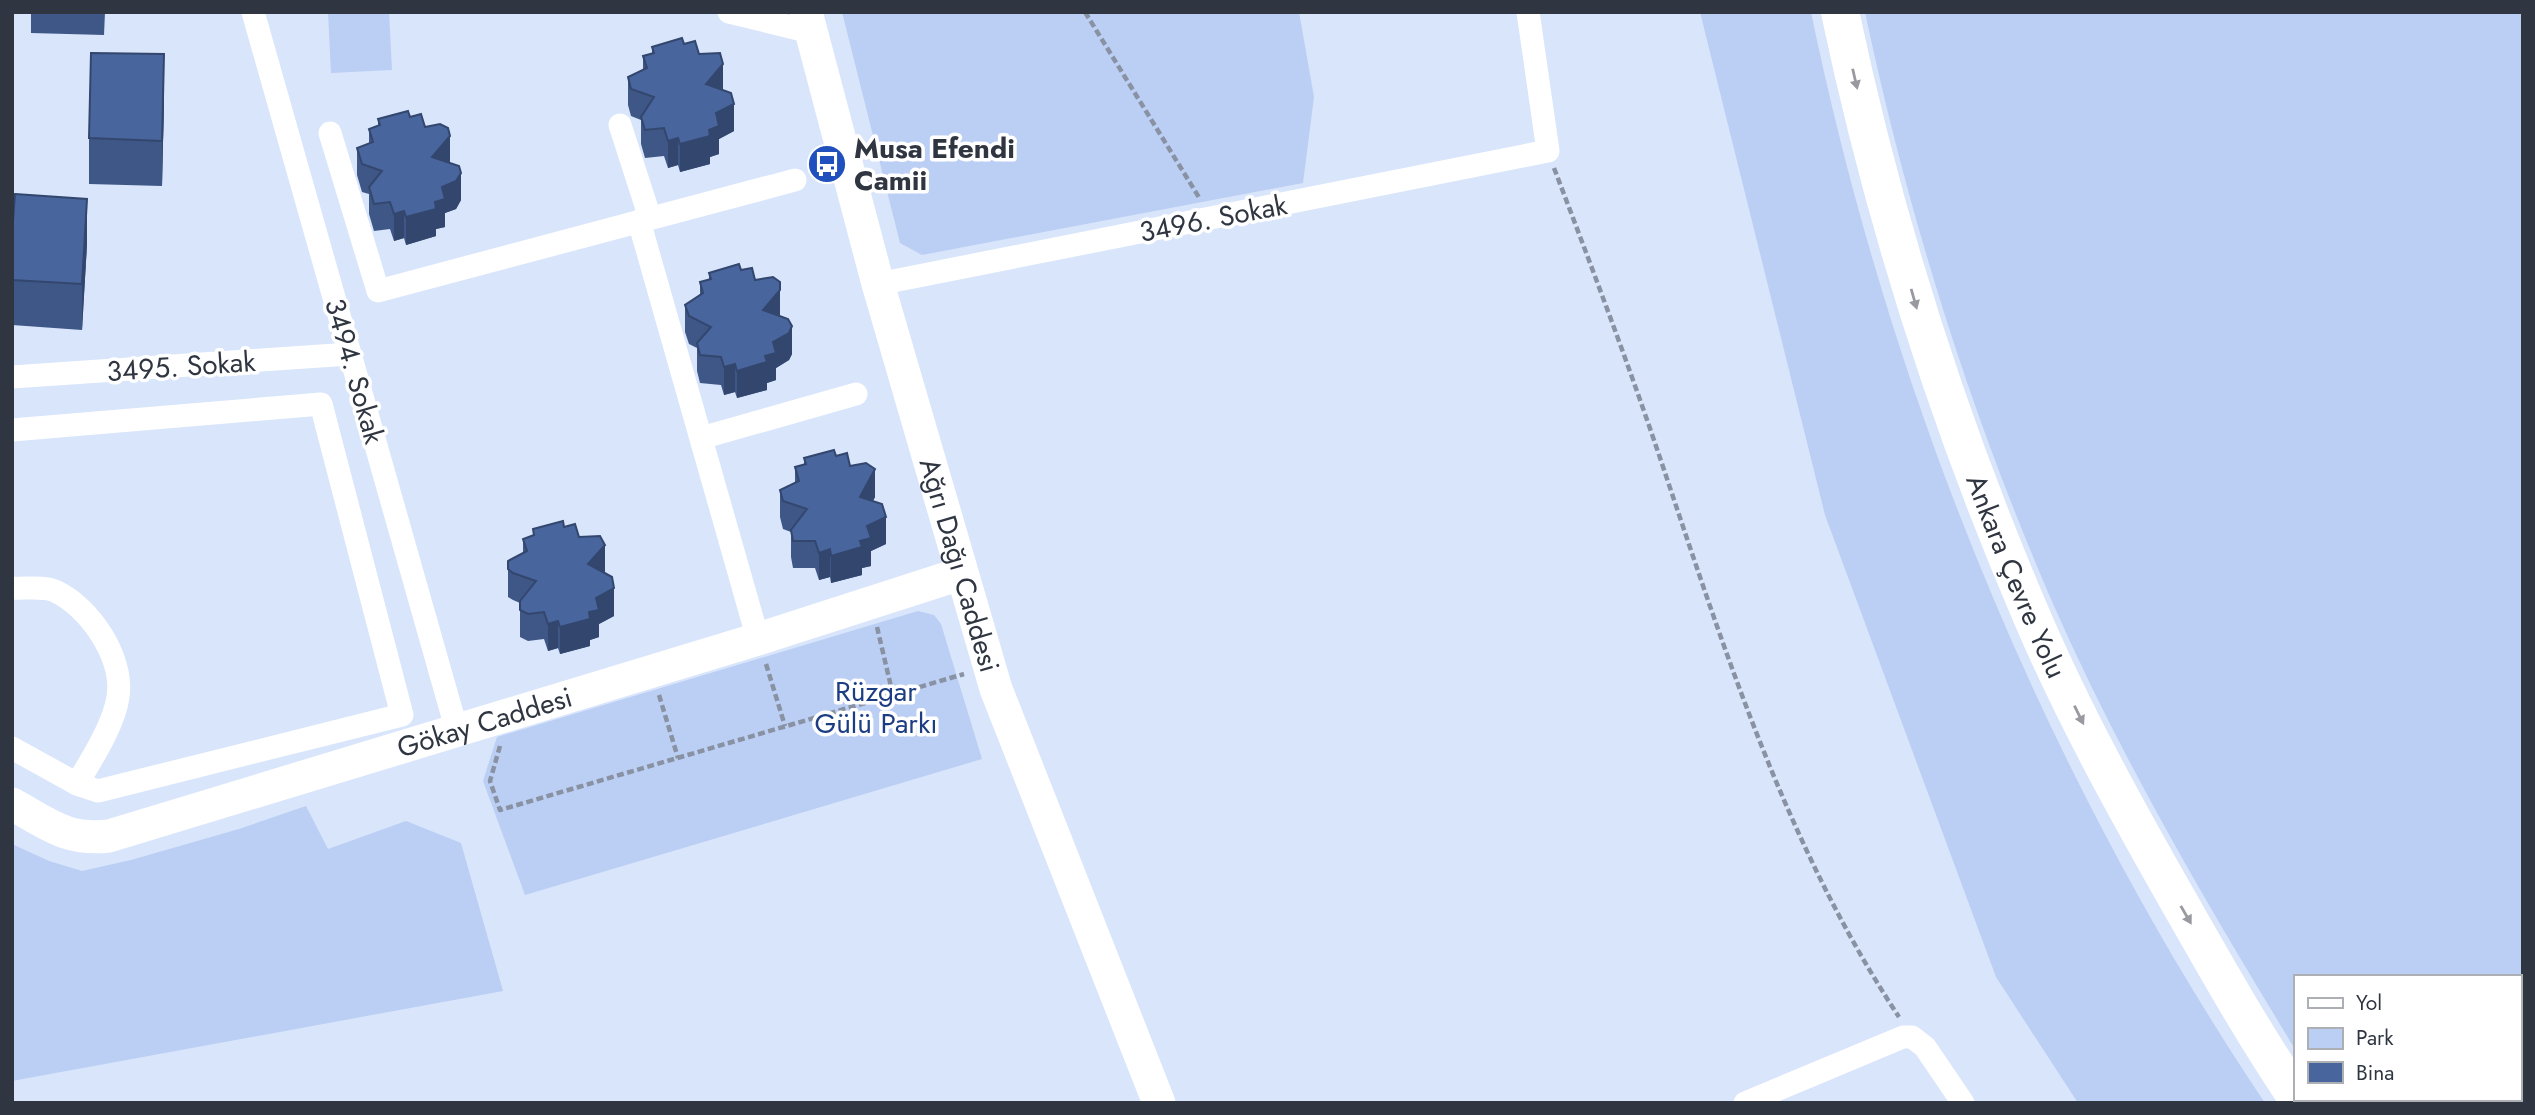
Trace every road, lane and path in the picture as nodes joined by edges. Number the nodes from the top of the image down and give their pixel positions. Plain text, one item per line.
1 (253, 12) edge
2 (729, 12) edge
3 (1085, 12) edge
4 (1528, 12) edge
5 (1840, 12) edge
6 (809, 22) edge
7 (620, 125) dead end
8 (330, 133) dead end
9 (1548, 151) junction
10 (795, 180) dead end
11 (1212, 218) junction
12 (644, 220) junction
13 (878, 284) junction
14 (350, 354) junction
15 (12, 377) edge
16 (856, 394) dead end
17 (12, 430) edge
18 (701, 438) junction
19 (960, 574) junction
20 (12, 588) edge
21 (871, 603) junction
22 (758, 639) junction
23 (989, 666) junction
24 (652, 671) junction
25 (893, 695) junction
26 (509, 715) junction
27 (785, 726) junction
28 (457, 731) junction
29 (12, 748) edge
30 (678, 758) junction
31 (77, 784) junction
32 (12, 804) edge
33 (1912, 1037) junction
34 (2294, 1093) edge
35 (1159, 1103) edge
36 (1745, 1103) edge
37 (1963, 1103) edge

1 - 14 street, 3494. Sokak
2 - 6 street
3 - 11 path
4 - 9 street
5 -> 34 highway, Ankara Çevre Yolu
6 - 13 main road, Ağrı Dağı Caddesi
7 - 12 street
8 - 12 street
9 - 11 street, 3496. Sokak
9 - 33 path
10 - 12 street
11 - 13 street, 3496. Sokak
12 - 18 street
13 - 19 main road, Ağrı Dağı Caddesi
14 - 15 street, 3495. Sokak
14 - 28 street, 3494. Sokak
16 - 18 street
17 - 31 street
18 - 22 street
19 - 21 main road, Gökay Caddesi
19 - 23 main road, Ağrı Dağı Caddesi
20 - 31 street
21 - 22 main road, Gökay Caddesi
21 - 25 path
22 - 24 main road, Gökay Caddesi
22 - 27 path
23 - 25 path
23 - 35 main road, Ağrı Dağı Caddesi
24 - 26 main road, Gökay Caddesi
24 - 30 path
25 - 27 path
26 - 28 main road, Gökay Caddesi
26 - 30 path
27 - 30 path
28 - 32 main road, Gökay Caddesi
29 - 31 street
33 - 36 street
33 - 37 street

